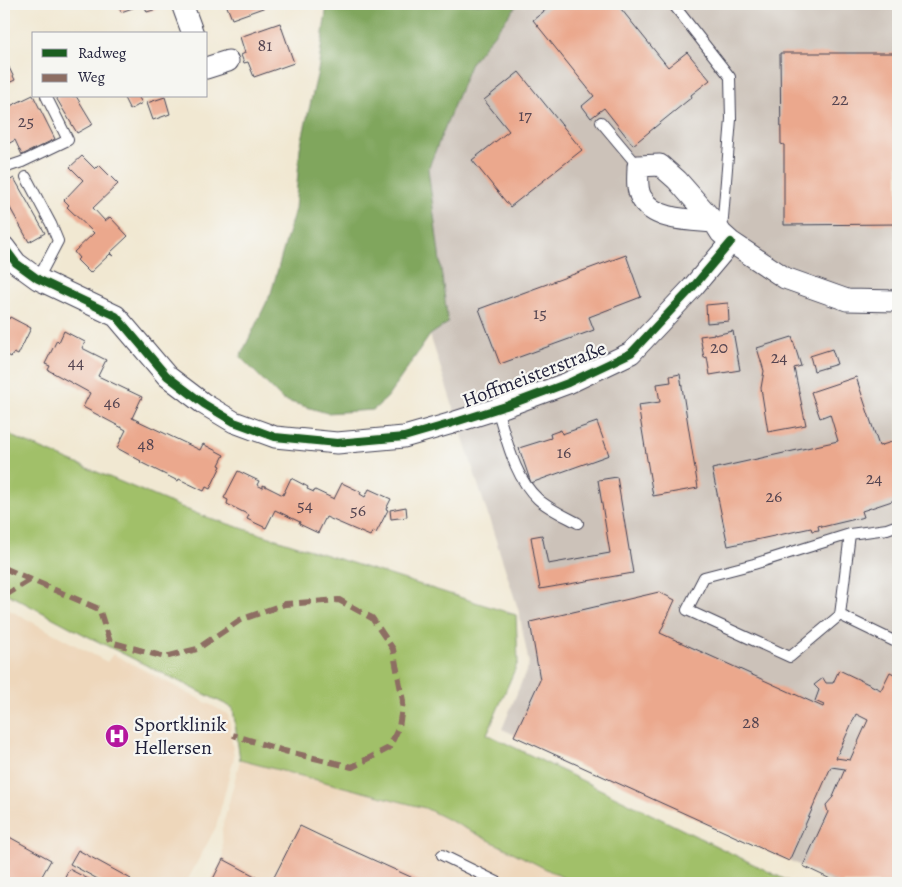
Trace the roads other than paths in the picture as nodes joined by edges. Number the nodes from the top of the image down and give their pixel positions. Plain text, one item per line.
1 (182, 4) edge
2 (673, 4) edge
3 (192, 32) edge
4 (228, 61) dead end
5 (208, 67) edge
6 (47, 98) edge
7 (601, 122) dead end
8 (638, 166) junction
9 (4, 168) edge
10 (26, 177) dead end
11 (722, 232) junction
12 (4, 247) edge
13 (38, 279) junction
14 (898, 301) edge
15 (497, 409) junction
16 (578, 523) dead end
17 (898, 525) edge
18 (850, 534) junction
19 (840, 615) junction
20 (898, 643) edge
21 (442, 855) dead end
22 (499, 883) edge

1 - 3 street
2 - 11 lane
4 - 5 street
6 - 9 lane
7 - 8 lane
8 - 11 street
8 - 11 street
10 - 13 lane
11 - 14 street
11 - 15 street, Hoffmeisterstraße
12 - 13 street, Hoffmeisterstraße
13 - 15 street, Hoffmeisterstraße
15 - 16 lane
17 - 18 lane
18 - 19 lane
18 - 19 lane
19 - 20 lane
21 - 22 lane

